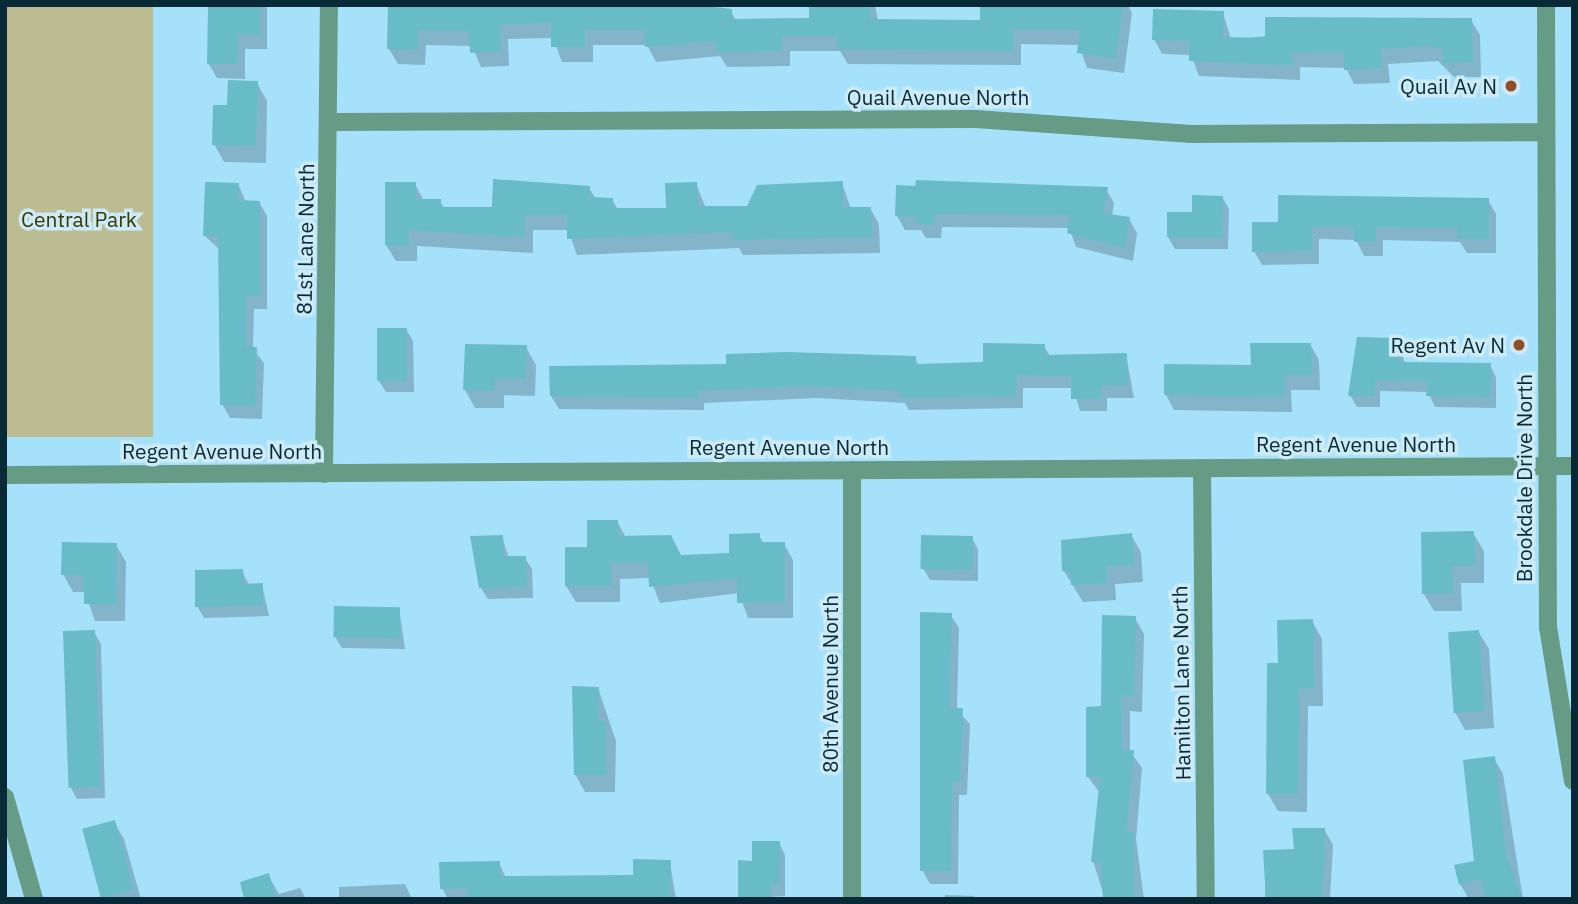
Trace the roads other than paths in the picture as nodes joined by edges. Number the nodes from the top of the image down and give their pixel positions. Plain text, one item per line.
1 (329, 5) edge
2 (1546, 5) edge
3 (330, 122) junction
4 (1546, 132) junction
5 (1546, 466) junction
6 (1573, 466) edge
7 (1202, 468) junction
8 (852, 470) junction
9 (324, 474) junction
10 (5, 475) edge
11 (1573, 781) edge
12 (5, 797) edge
13 (8, 829) edge
14 (34, 899) edge
15 (852, 899) edge
16 (1206, 899) edge

1 - 3 street, 81st Lane North
2 - 4 street, Brookdale Drive North
3 - 4 street, Quail Avenue North
3 - 9 street, 81st Lane North
4 - 5 street, Brookdale Drive North
5 - 6 street, Regent Avenue North
5 - 7 street, Regent Avenue North
5 - 11 street, Brookdale Drive North
7 - 8 street, Regent Avenue North
7 - 16 street, Hamilton Lane North
8 - 9 street, Regent Avenue North
8 - 15 street, 80th Avenue North
9 - 10 street, Regent Avenue North
12 - 13 street
13 - 14 street

